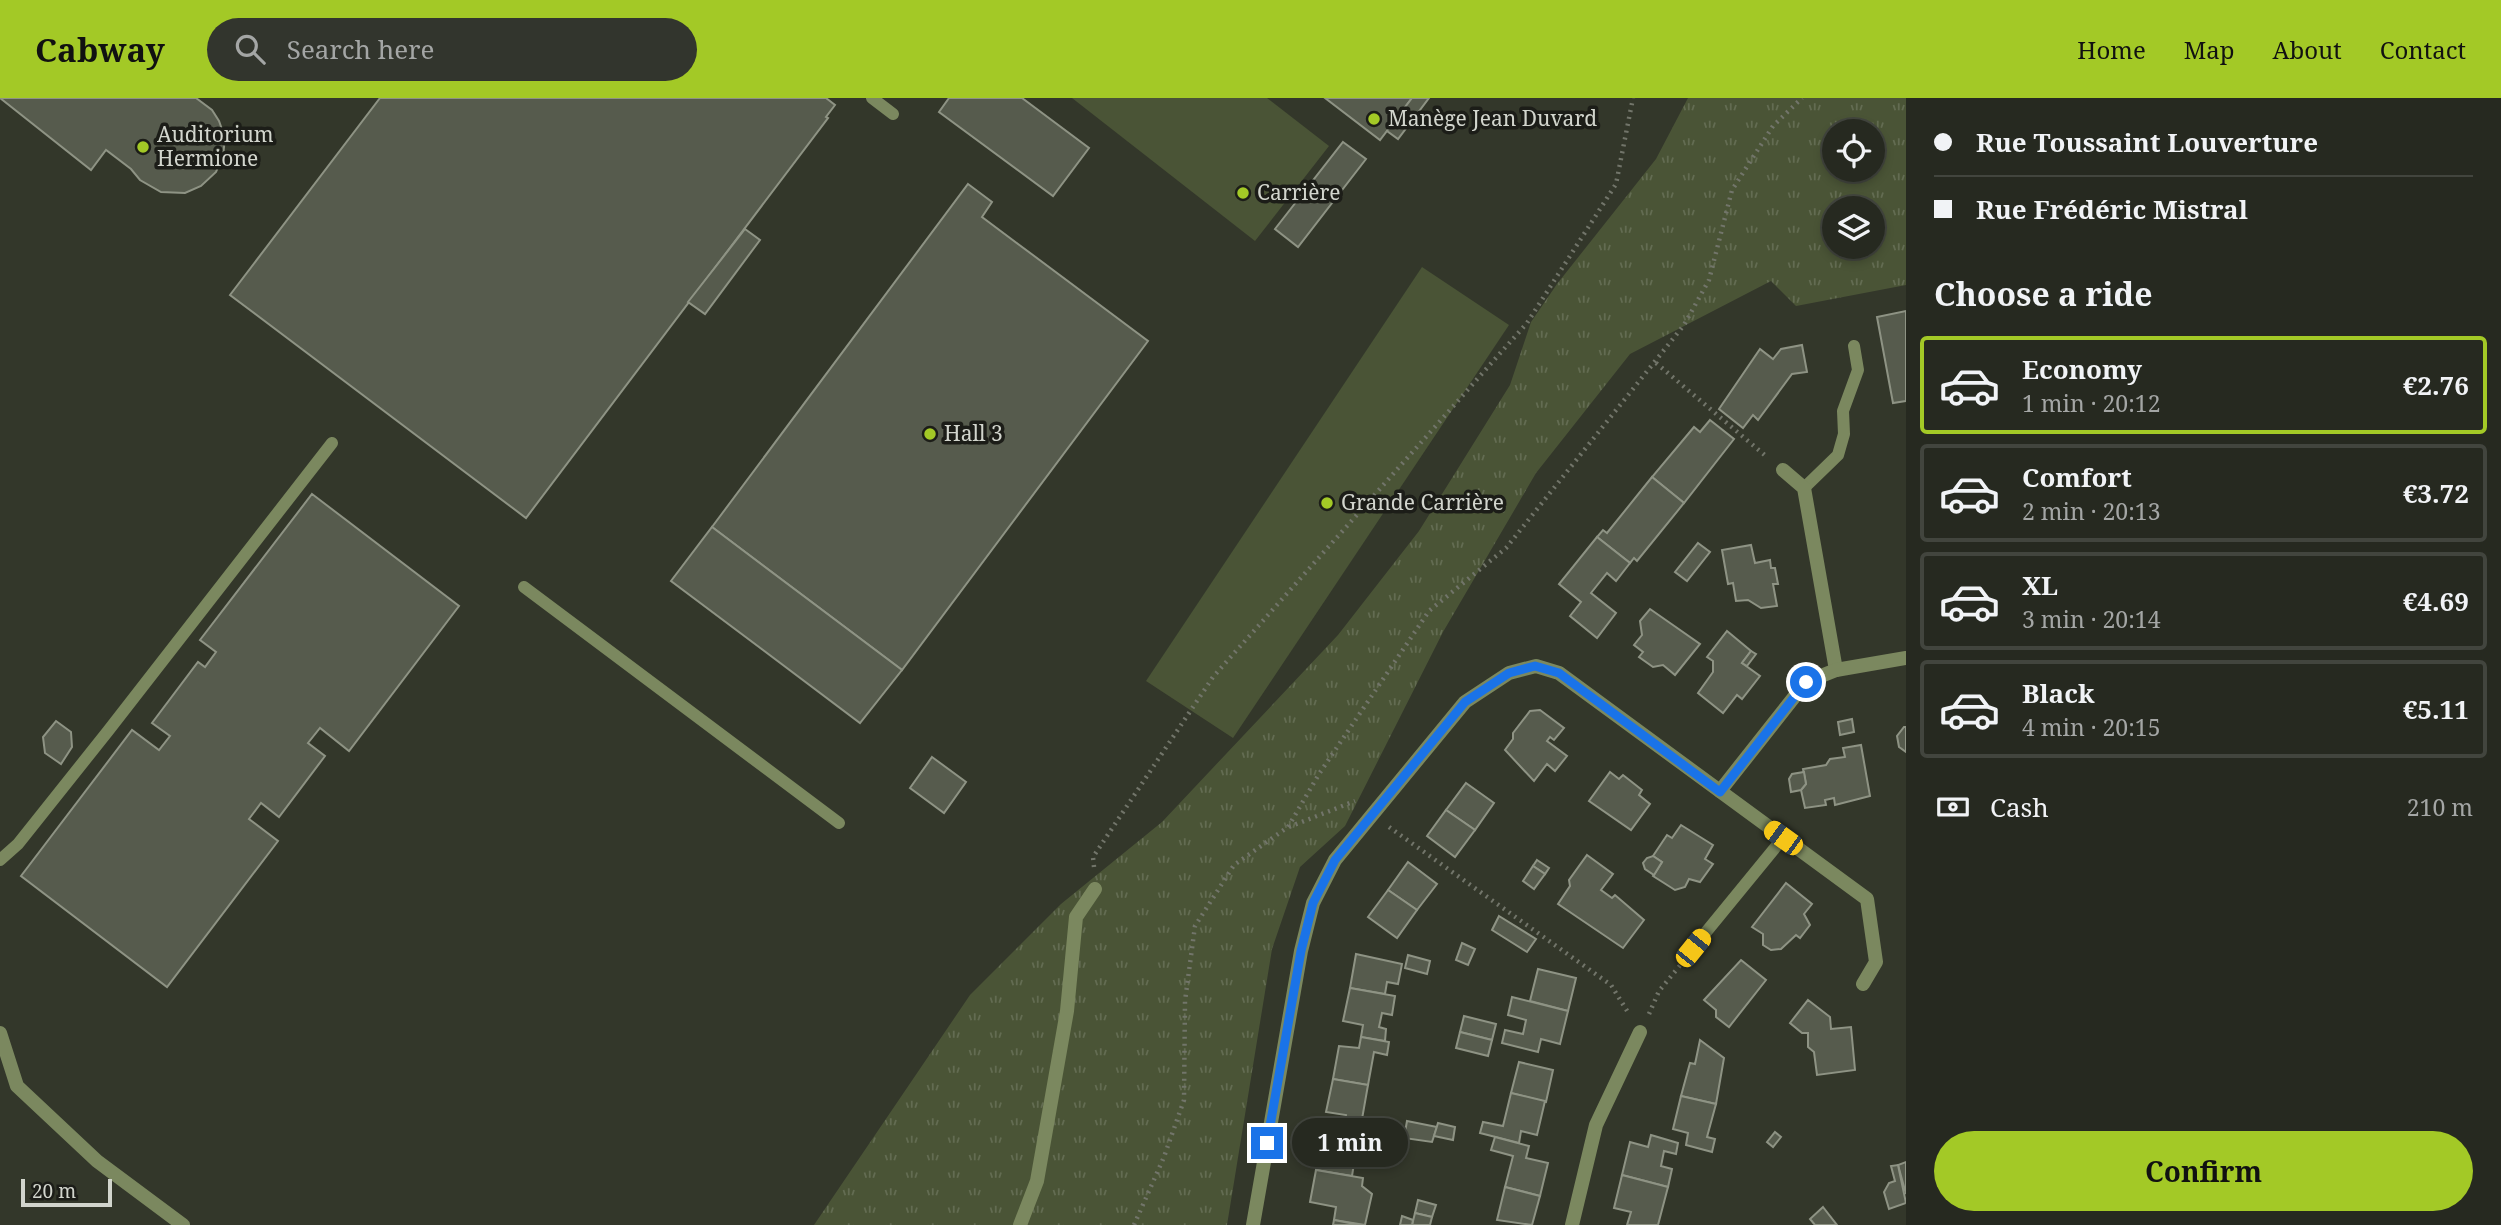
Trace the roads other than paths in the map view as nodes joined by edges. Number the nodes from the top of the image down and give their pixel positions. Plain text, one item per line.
1 (872, 98) edge
2 (893, 114) dead end
3 (1854, 346) dead end
4 (332, 443) dead end
5 (1783, 470) road end
6 (1804, 488) junction
7 (524, 587) dead end
8 (1906, 658) edge
9 (1836, 670) junction
10 (1720, 792) junction
11 (839, 823) dead end
12 (1783, 838) junction
13 (0, 860) edge
14 (1095, 889) road end
15 (1693, 948) road end
16 (1863, 985) dead end
17 (1640, 1032) road end
18 (0, 1033) edge
19 (183, 1225) edge
20 (1020, 1225) edge
21 (1253, 1225) edge
22 (1572, 1225) edge

1 - 2 lane
3 - 6 lane
4 - 13 lane
5 - 6 street
6 - 9 street
7 - 11 lane
8 - 9 street
9 - 10 street
10 - 12 street
10 - 21 street
12 - 15 lane
12 - 16 street
14 - 20 street
17 - 22 street
18 - 19 street

